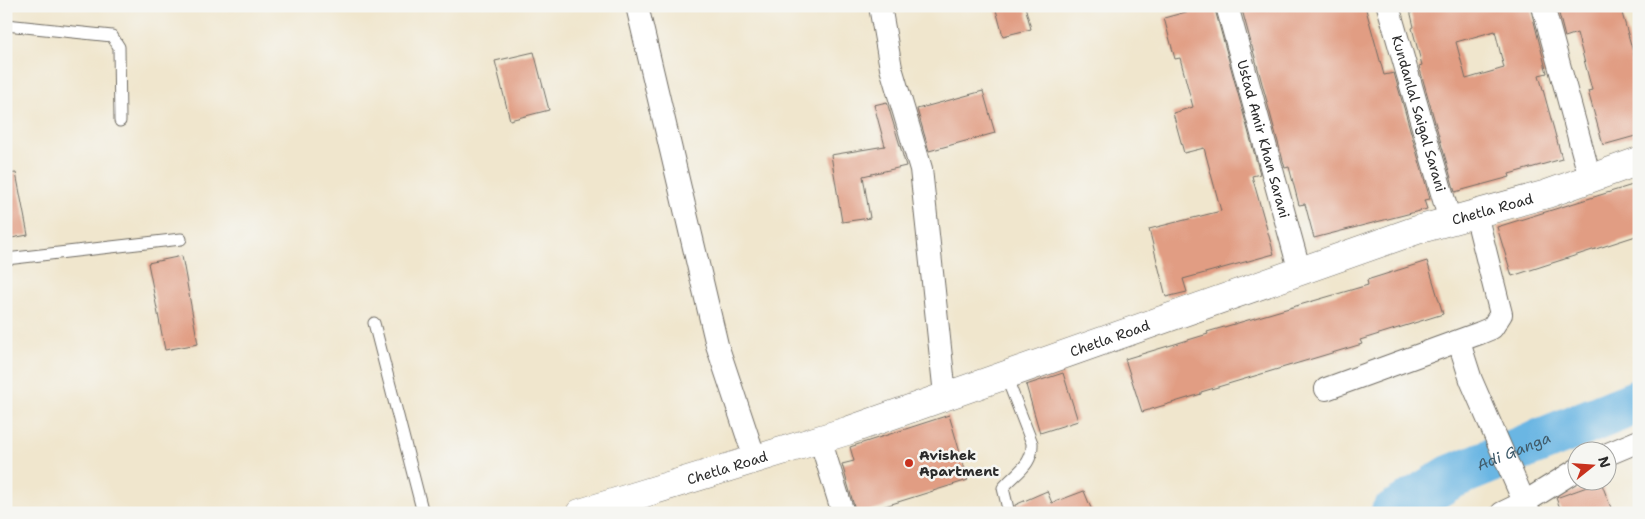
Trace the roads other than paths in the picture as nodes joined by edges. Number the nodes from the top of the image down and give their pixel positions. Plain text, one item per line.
1 (637, 6) edge
2 (880, 6) edge
3 (1227, 6) edge
4 (1388, 6) edge
5 (1543, 6) edge
6 (6, 26) edge
7 (120, 121) dead end
8 (1639, 161) edge
9 (1590, 178) junction
10 (1476, 214) junction
11 (1450, 221) junction
12 (181, 239) dead end
13 (6, 259) edge
14 (1300, 272) junction
15 (374, 323) dead end
16 (1460, 342) junction
17 (1006, 376) junction
18 (1326, 388) dead end
19 (945, 395) junction
20 (820, 439) junction
21 (1639, 441) edge
22 (1618, 450) edge
23 (755, 459) junction
24 (1568, 475) edge
25 (1525, 503) edge
26 (423, 513) edge
27 (580, 513) edge
28 (843, 513) edge
29 (1009, 513) edge
30 (1502, 513) edge

1 - 23 street
2 - 19 street
3 - 14 street, Ustad Amir Khan Sarani
4 - 11 street, Kundanlal Saigal Sarani
5 - 9 street
6 - 7 lane
8 - 9 main road, Chetla Road
9 - 10 main road, Chetla Road
10 - 11 main road, Chetla Road
10 - 16 street
11 - 14 main road, Chetla Road
12 - 13 lane
14 - 17 main road, Chetla Road
15 - 26 lane
16 - 18 street
16 - 25 street
17 - 19 main road, Chetla Road
17 - 29 lane
19 - 20 main road, Chetla Road
20 - 23 main road, Chetla Road
20 - 28 street
21 - 22 street
23 - 27 main road, Chetla Road
24 - 25 street
25 - 30 street

